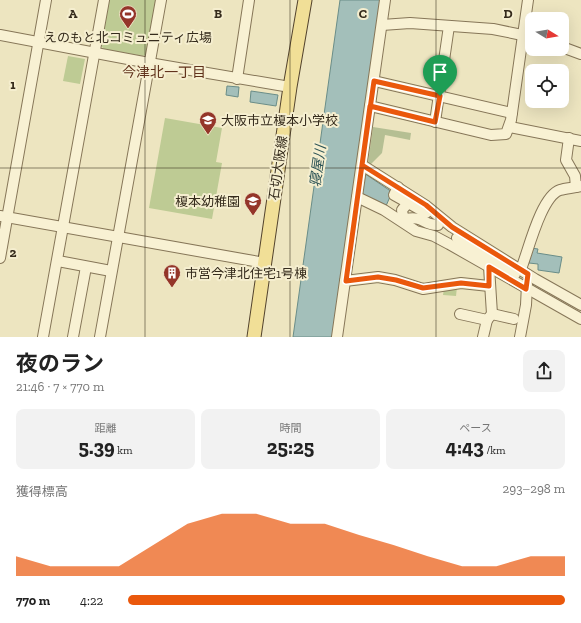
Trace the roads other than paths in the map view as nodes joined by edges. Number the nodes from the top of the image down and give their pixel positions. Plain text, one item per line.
1 (46, 0) edge
2 (104, 0) edge
3 (161, 0) edge
4 (249, 0) edge
5 (304, 0) edge
6 (385, 0) edge
7 (528, 0) edge
8 (528, 12) edge
9 (382, 25) junction
10 (450, 26) junction
11 (0, 35) edge
12 (525, 36) edge
13 (38, 42) junction
14 (525, 46) edge
15 (569, 50) edge
16 (95, 54) junction
17 (581, 54) edge
18 (149, 63) junction
19 (237, 79) junction
20 (374, 81) junction
21 (290, 87) junction
22 (440, 96) junction
23 (370, 106) junction
24 (512, 113) junction
25 (435, 122) junction
26 (510, 127) junction
27 (569, 138) junction
28 (581, 141) edge
29 (362, 168) junction
30 (398, 187) junction
31 (578, 187) edge
32 (358, 195) junction
33 (408, 203) junction
34 (4, 216) edge
35 (438, 225) junction
36 (64, 228) junction
37 (118, 237) junction
38 (452, 240) junction
39 (0, 258) edge
40 (58, 261) junction
41 (265, 263) junction
42 (86, 266) junction
43 (489, 267) junction
44 (112, 271) junction
45 (521, 272) junction
46 (346, 281) junction
47 (489, 286) junction
48 (526, 289) junction
49 (581, 305) edge
50 (460, 314) dead end
51 (490, 317) junction
52 (514, 319) dead end
53 (581, 319) edge
54 (43, 337) edge
55 (73, 337) edge
56 (100, 337) edge
57 (254, 337) edge
58 (338, 337) edge
59 (483, 337) edge
60 (520, 337) edge

1 - 13 street
2 - 16 street
3 - 18 street
4 - 19 street
5 - 21 main road, 石切大阪線
6 - 9 street
7 - 8 street
9 - 10 street
9 - 20 street
10 - 12 street
10 - 22 street
11 - 13 street
13 - 16 street
13 - 34 street
14 - 24 street
15 - 17 street
16 - 18 street
16 - 36 street
18 - 19 street
18 - 37 street
19 - 21 street
20 - 22 street
20 - 23 street
21 - 41 main road, 石切大阪線
22 - 24 street
22 - 25 street
23 - 25 street
23 - 29 street
24 - 26 street
25 - 26 street
26 - 27 street
27 - 28 street
27 - 31 street
29 - 30 street
29 - 32 street
30 - 33 street
30 - 45 street
31 - 45 street
32 - 38 street
32 - 46 street
33 - 35 street
33 - 35 street
34 - 36 street
34 - 39 street
35 - 38 street
36 - 37 street
36 - 40 street
37 - 41 street
37 - 44 street
38 - 43 street
38 - 45 street
40 - 42 street
40 - 54 street
41 - 57 main road, 石切大阪線
42 - 44 street
42 - 55 street
43 - 47 street
43 - 48 street
44 - 56 street
45 - 48 street
45 - 49 street
46 - 47 street
46 - 58 street
47 - 51 street
48 - 53 street
48 - 60 street
50 - 51 street
51 - 52 street
51 - 59 street

